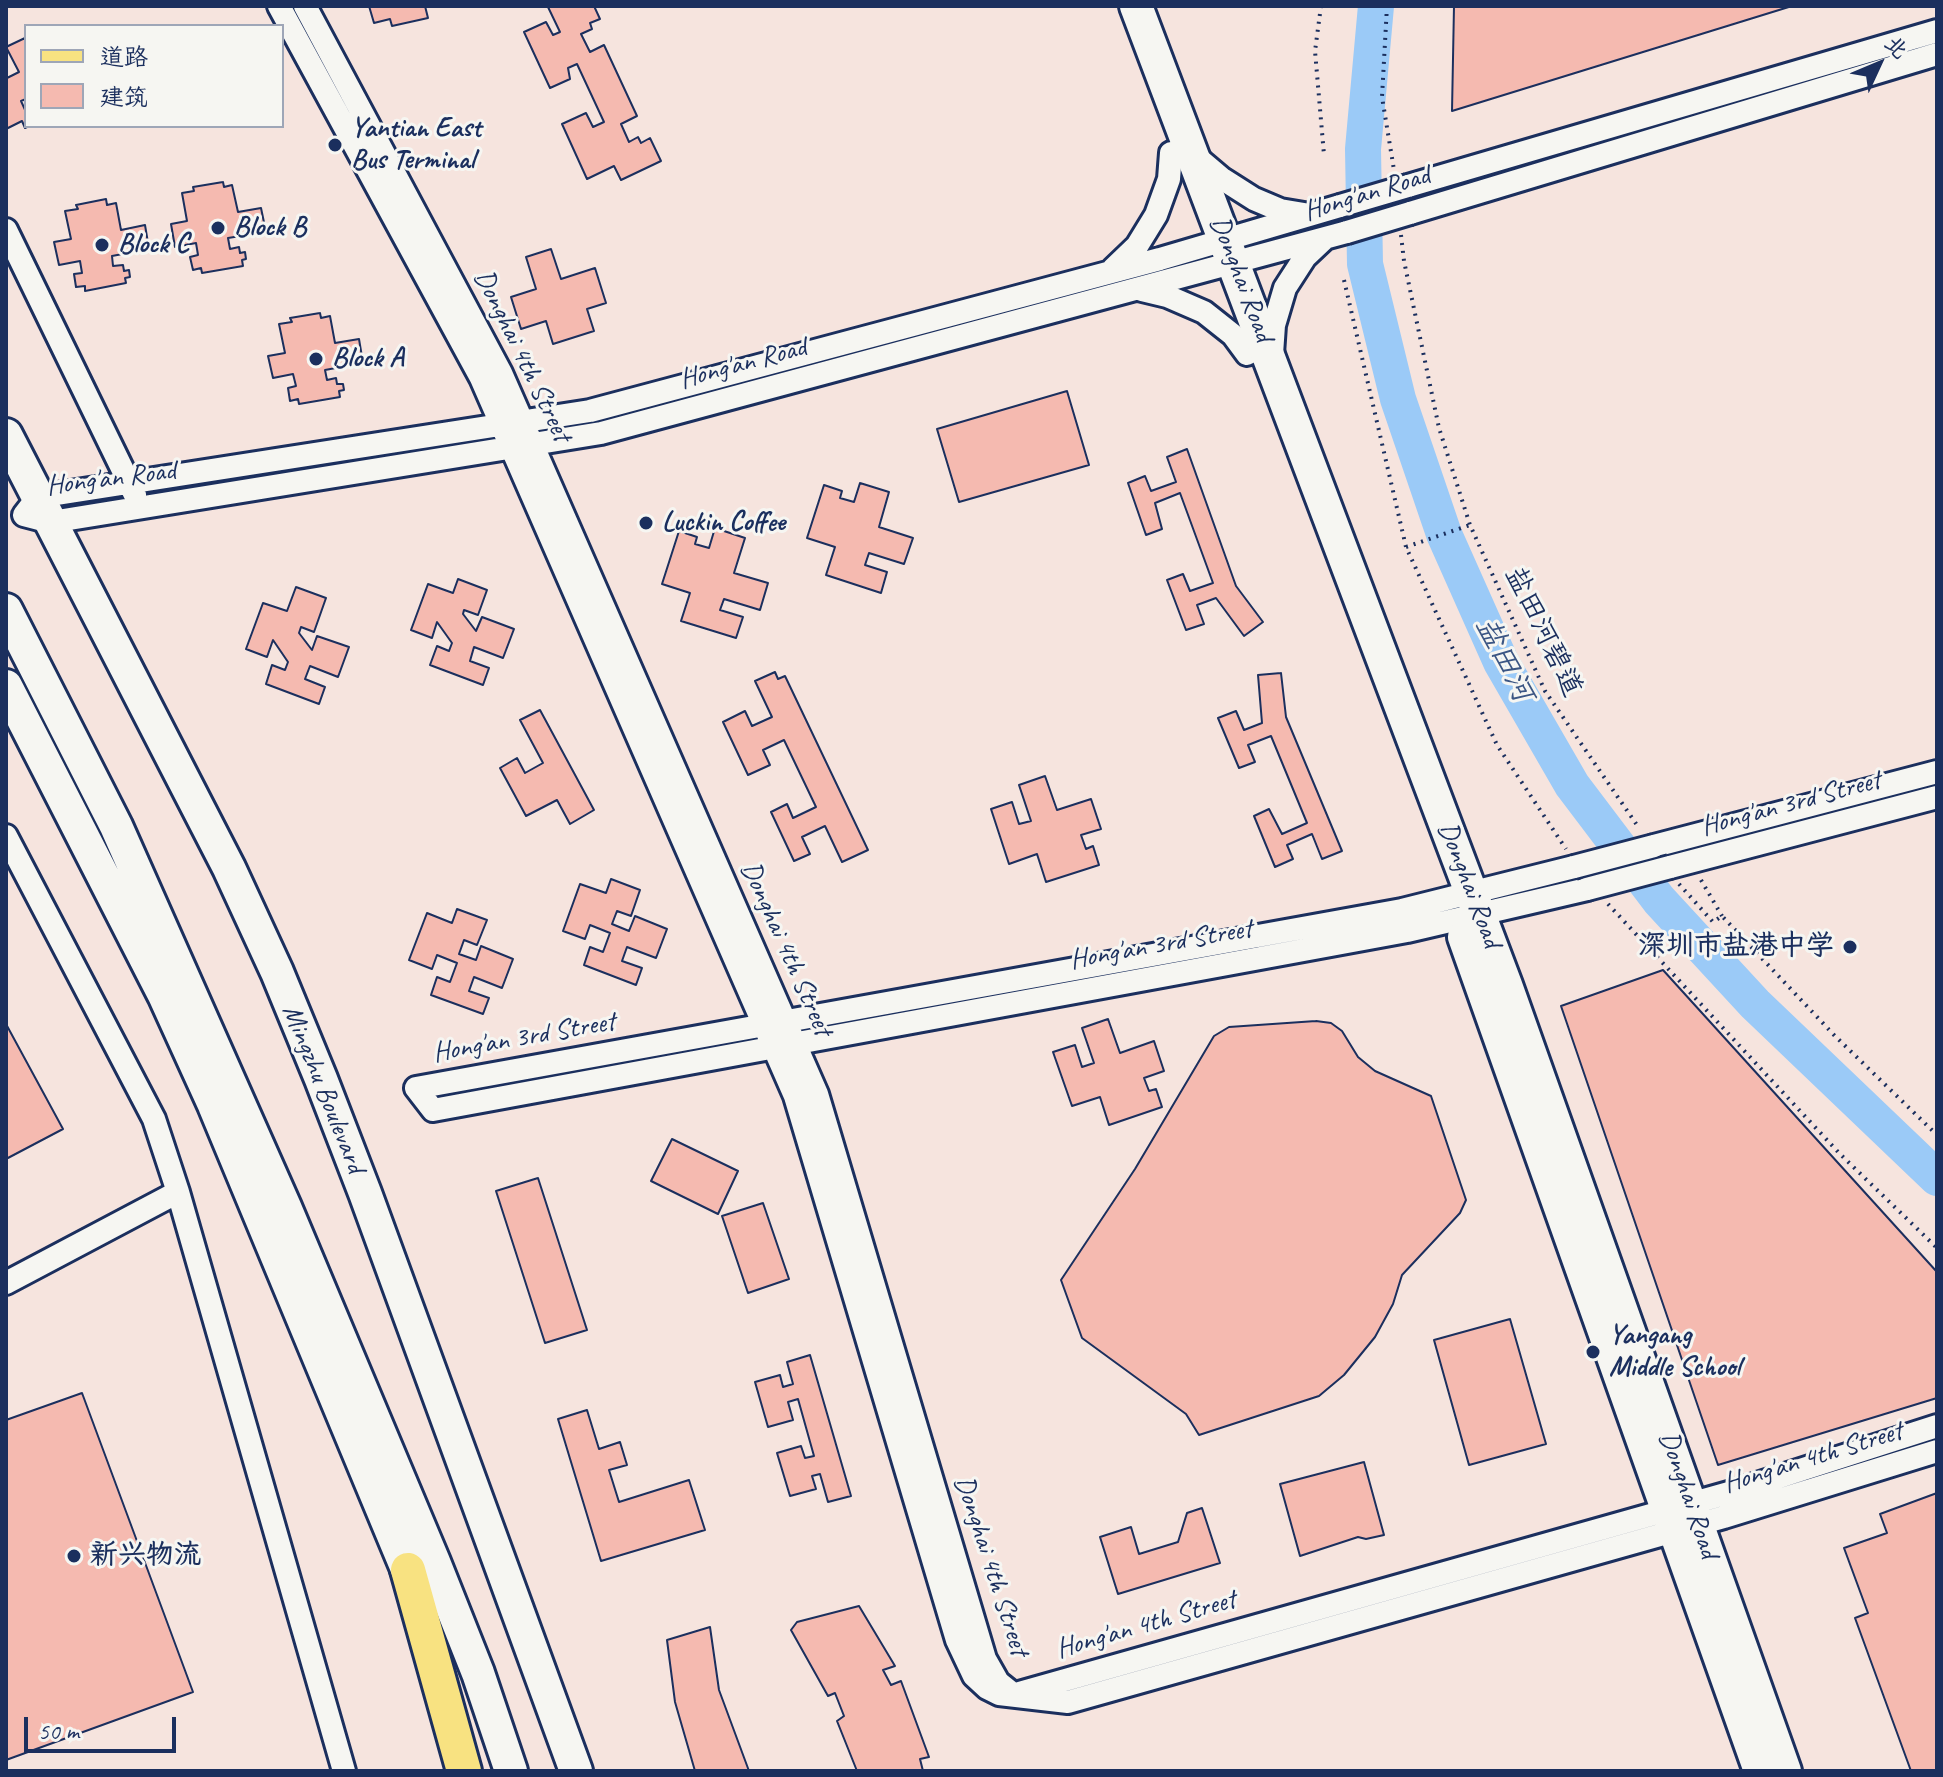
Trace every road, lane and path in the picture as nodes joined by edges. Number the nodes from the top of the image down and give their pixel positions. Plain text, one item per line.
1 (279, 6) edge
2 (305, 6) edge
3 (1114, 6) edge
4 (1136, 6) edge
5 (1321, 6) edge
6 (1387, 6) edge
7 (1937, 31) edge
8 (1937, 54) edge
9 (1182, 153) junction
10 (1324, 155) dead end
11 (1402, 185) junction
12 (1330, 209) junction
13 (1405, 222) junction
14 (6, 230) edge
15 (1337, 235) junction
16 (1220, 254) junction
17 (1105, 274) junction
18 (1344, 280) dead end
19 (1137, 289) junction
20 (1260, 359) junction
21 (512, 423) junction
22 (6, 435) edge
23 (522, 446) junction
24 (6, 482) edge
25 (130, 483) junction
26 (140, 508) junction
27 (38, 512) junction
28 (1470, 525) junction
29 (1406, 547) junction
30 (6, 610) edge
31 (6, 686) edge
32 (1937, 772) edge
33 (1937, 797) edge
34 (6, 836) edge
35 (1557, 838) dead end
36 (1648, 839) junction
37 (1679, 869) junction
38 (1465, 906) junction
39 (1614, 912) dead end
40 (1722, 916) junction
41 (775, 1023) junction
42 (784, 1045) junction
43 (1937, 1135) edge
44 (178, 1192) junction
45 (1937, 1248) edge
46 (6, 1283) edge
47 (1937, 1426) edge
48 (1937, 1451) edge
49 (1683, 1517) junction
50 (408, 1570) junction
51 (1014, 1694) joint
52 (344, 1771) edge
53 (464, 1771) edge
54 (481, 1771) edge
55 (511, 1771) edge
56 (554, 1771) edge
57 (576, 1771) edge
58 (1760, 1771) edge
59 (1785, 1771) edge

1 - 21 street, Donghai 4th Street
2 - 21 street, Donghai 4th Street
3 - 9 street, Donghai Road
4 - 9 street, Donghai Road
5 - 10 path
6 - 11 path
7 - 11 street, Hong'an Road
8 - 13 street, Hong'an Road
9 - 12 street
9 - 16 street, Donghai Road
9 - 17 street
11 - 12 street, Hong'an Road, bridge
12 - 16 street, Hong'an Road
13 - 15 street, Hong'an Road, bridge
13 - 28 path, 盐田河碧道
14 - 25 street
15 - 16 street, Hong'an Road
15 - 20 street
16 - 17 street, Hong'an Road
16 - 19 street, Hong'an Road
16 - 20 street, Donghai Road
17 - 21 street, Hong'an Road
18 - 29 path
19 - 20 street
19 - 23 street, Hong'an Road
20 - 38 street, Donghai Road
21 - 23 street, Donghai 4th Street
21 - 25 street, Hong'an Road
22 - 27 street, Mingzhu Boulevard
23 - 26 street, Hong'an Road
23 - 41 street, Donghai 4th Street
24 - 27 street, Mingzhu Boulevard
25 - 26 street
25 - 27 street, Hong'an Road
26 - 27 street, Hong'an Road
27 - 56 street, Mingzhu Boulevard
27 - 57 street, Mingzhu Boulevard
28 - 29 path
28 - 36 path, 盐田河碧道
29 - 35 path
30 - 55 street
31 - 50 street
32 - 36 street, Hong'an 3rd Street
33 - 37 street, Hong'an 3rd Street
34 - 44 street
36 - 38 street, Hong'an 3rd Street, bridge
37 - 38 street, Hong'an 3rd Street, bridge
37 - 40 path
37 - 40 path
38 - 41 street, Hong'an 3rd Street
38 - 42 street, Hong'an 3rd Street
38 - 49 street, Donghai Road
39 - 45 path
40 - 43 path
41 - 42 street, Donghai 4th Street
41 - 42 street, Hong'an 3rd Street
42 - 51 street, Donghai 4th Street
44 - 46 street
44 - 52 street
47 - 49 street, Hong'an 4th Street
48 - 49 street, Hong'an 4th Street
49 - 51 street, Hong'an 4th Street
49 - 58 street, Donghai Road
49 - 59 street, Donghai Road
50 - 53 main road
50 - 54 street

